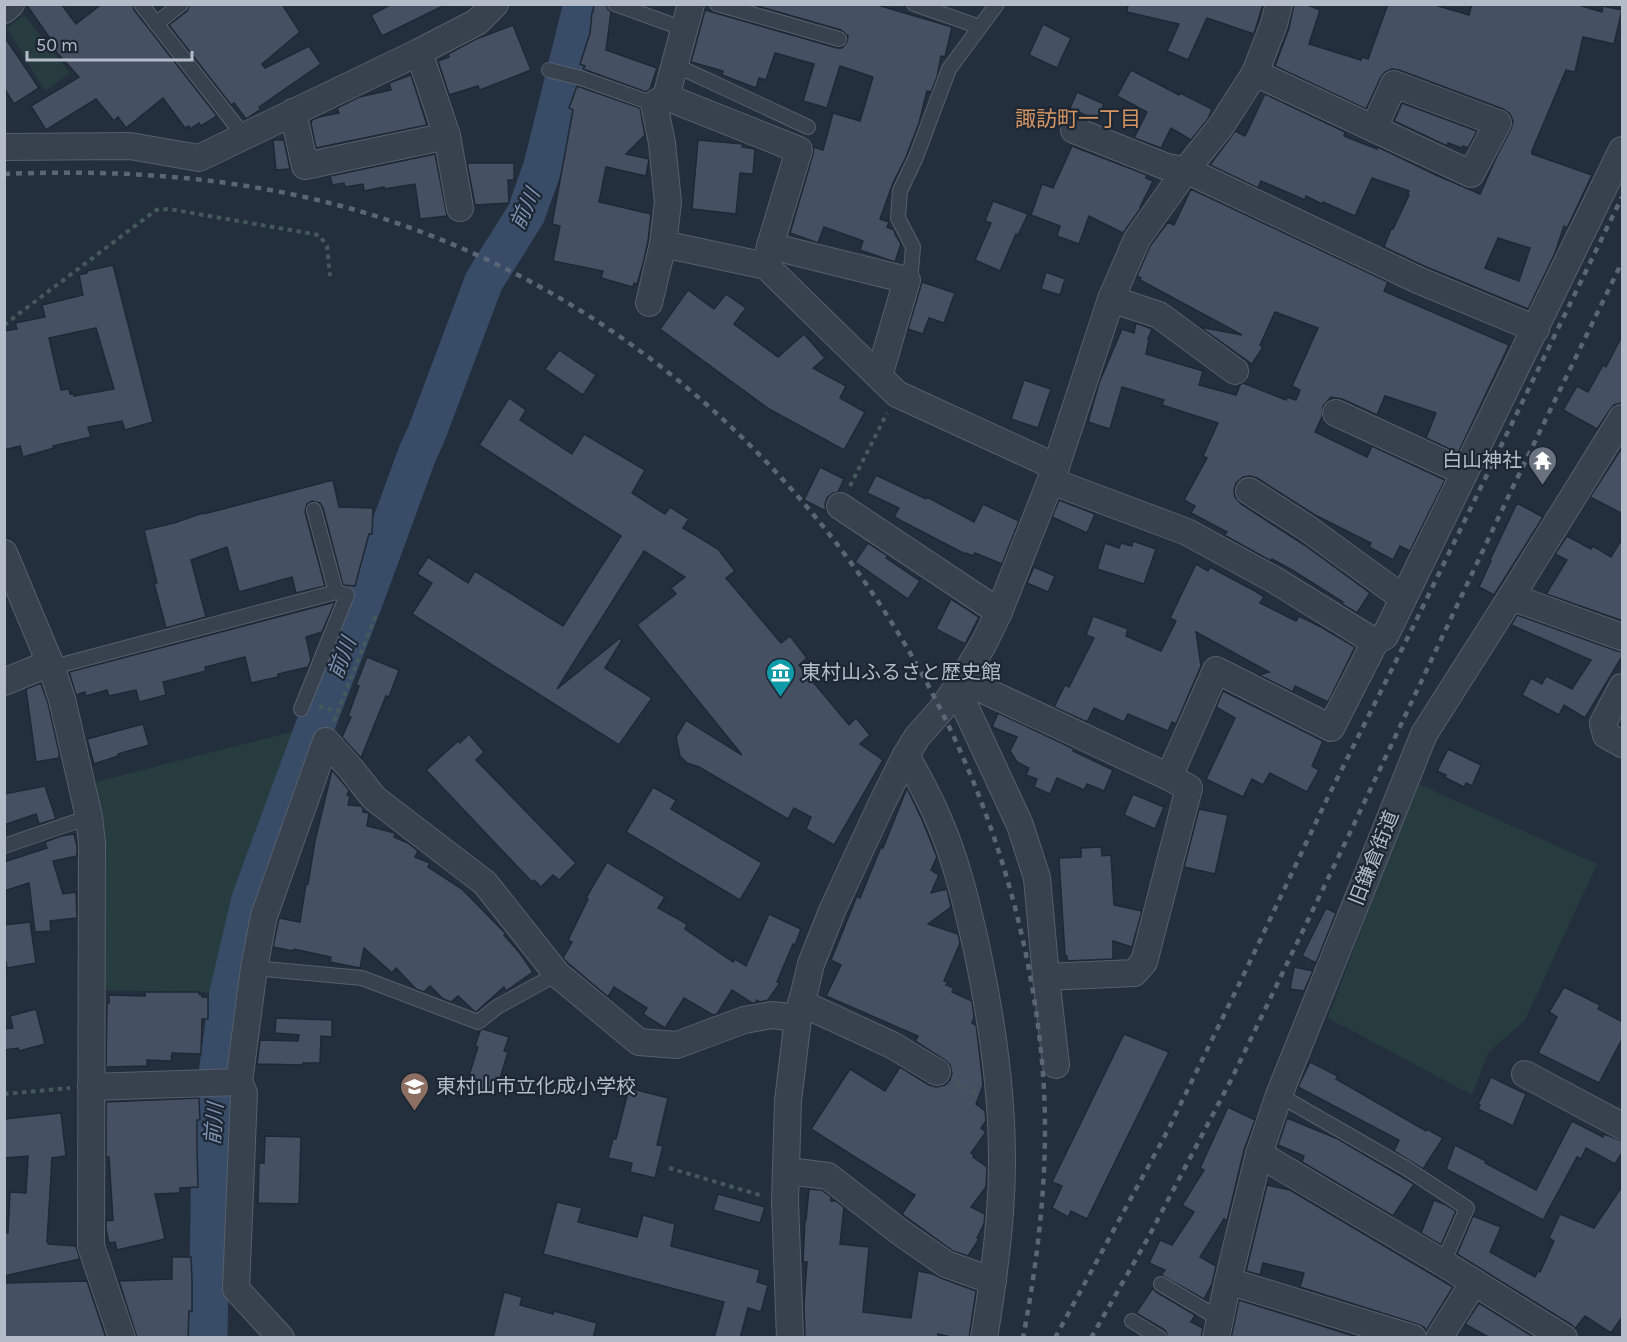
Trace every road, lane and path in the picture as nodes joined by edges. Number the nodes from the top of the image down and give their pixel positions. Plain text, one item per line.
1 (11, 4) edge
2 (141, 4) edge
3 (181, 4) edge
4 (495, 4) edge
5 (615, 4) edge
6 (691, 4) edge
7 (717, 4) edge
8 (914, 4) edge
9 (997, 4) edge
10 (1279, 4) edge
11 (4, 10) edge
12 (156, 24) junction
13 (980, 27) junction
14 (684, 29) junction
15 (839, 39) dead end
16 (419, 52) junction
17 (675, 65) junction
18 (549, 70) dead end
19 (1255, 73) junction
20 (660, 100) junction
21 (293, 112) junction
22 (808, 127) dead end
23 (1374, 128) junction
24 (1074, 130) dead end
25 (244, 136) junction
26 (447, 136) junction
27 (4, 147) edge
28 (1623, 150) edge
29 (1186, 170) junction
30 (460, 208) dead end
31 (663, 243) junction
32 (768, 256) junction
33 (330, 276) dead end
34 (907, 280) junction
35 (1111, 299) junction
36 (648, 303) dead end
37 (4, 325) edge
38 (1536, 329) junction
39 (1235, 371) dead end
40 (879, 376) junction
41 (891, 404) dead end
42 (1336, 413) dead end
43 (1621, 423) edge
44 (1464, 472) junction
45 (1053, 474) junction
46 (1249, 491) dead end
47 (840, 506) joint
48 (314, 510) dead end
49 (4, 553) edge
50 (336, 592) junction
51 (1511, 597) junction
52 (1403, 598) junction
53 (377, 612) dead end
54 (999, 612) junction
55 (1623, 637) edge
56 (1375, 642) junction
57 (50, 663) junction
58 (4, 681) edge
59 (959, 683) junction
60 (1623, 687) edge
61 (302, 709) dead end
62 (326, 741) junction
63 (1623, 744) edge
64 (906, 755) junction
65 (1169, 777) junction
66 (89, 817) junction
67 (4, 846) edge
68 (254, 968) junction
69 (557, 974) junction
70 (1046, 977) junction
71 (799, 1010) junction
72 (1056, 1065) dead end
73 (937, 1072) joint
74 (1524, 1074) dead end
75 (239, 1082) junction
76 (91, 1087) junction
77 (4, 1094) edge
78 (1279, 1095) junction
79 (1000, 1107) junction
80 (1623, 1126) edge
81 (1259, 1154) junction
82 (669, 1168) dead end
83 (779, 1189) junction
84 (1443, 1263) junction
85 (993, 1281) junction
86 (1228, 1281) junction
87 (1474, 1282) junction
88 (1161, 1284) dead end
89 (1132, 1321) dead end
90 (1218, 1328) edge
91 (122, 1338) edge
92 (281, 1338) edge
93 (790, 1338) edge
94 (984, 1338) edge
95 (1160, 1338) edge
96 (1413, 1338) edge
97 (1439, 1338) edge
98 (1564, 1338) edge

1 - 11 street
2 - 12 lane
3 - 12 lane
4 - 16 street
5 - 14 lane
6 - 14 street
7 - 15 lane
8 - 13 lane
9 - 13 lane
10 - 19 street
12 - 25 lane
13 - 34 lane
14 - 17 street
16 - 21 street
16 - 26 street
17 - 20 street
17 - 22 lane
18 - 20 lane
19 - 23 street
19 - 29 street
20 - 31 street
20 - 32 street
21 - 25 street
21 - 26 street
23 - 23 street
24 - 29 street
25 - 27 street
26 - 30 street
28 - 38 street
29 - 35 street
29 - 38 street
31 - 32 street
31 - 36 street
32 - 34 street
32 - 40 street
33 - 37 path
34 - 40 street
35 - 39 street
35 - 45 street
38 - 44 street
40 - 45 street
41 - 47 path
42 - 44 street
43 - 51 street, 旧鎌倉街道
44 - 52 street
45 - 54 street
45 - 56 street
46 - 52 street
47 - 54 street
48 - 50 lane
49 - 57 street
50 - 57 lane
50 - 61 lane
51 - 55 street
51 - 78 street, 旧鎌倉街道
52 - 56 street
53 - 62 path
54 - 59 street
56 - 65 street
57 - 58 street
57 - 66 street
59 - 64 street
59 - 65 street
59 - 70 street
60 - 63 street
62 - 68 street
62 - 69 street
64 - 71 street
64 - 79 street
65 - 70 street
66 - 67 lane
66 - 76 street
68 - 69 lane
68 - 75 street
69 - 71 street
70 - 72 street
71 - 73 street
71 - 83 street
73 - 79 path
74 - 80 street
75 - 76 street
75 - 92 street
76 - 77 path
76 - 91 street
78 - 81 street, 旧鎌倉街道
78 - 84 lane
79 - 85 street
81 - 84 street
81 - 86 street, 旧鎌倉街道
82 - 83 path
83 - 85 street
83 - 93 street
84 - 87 street
85 - 94 street
86 - 90 street, 旧鎌倉街道
86 - 96 street
87 - 97 street
87 - 98 street
88 - 90 lane
89 - 95 lane

